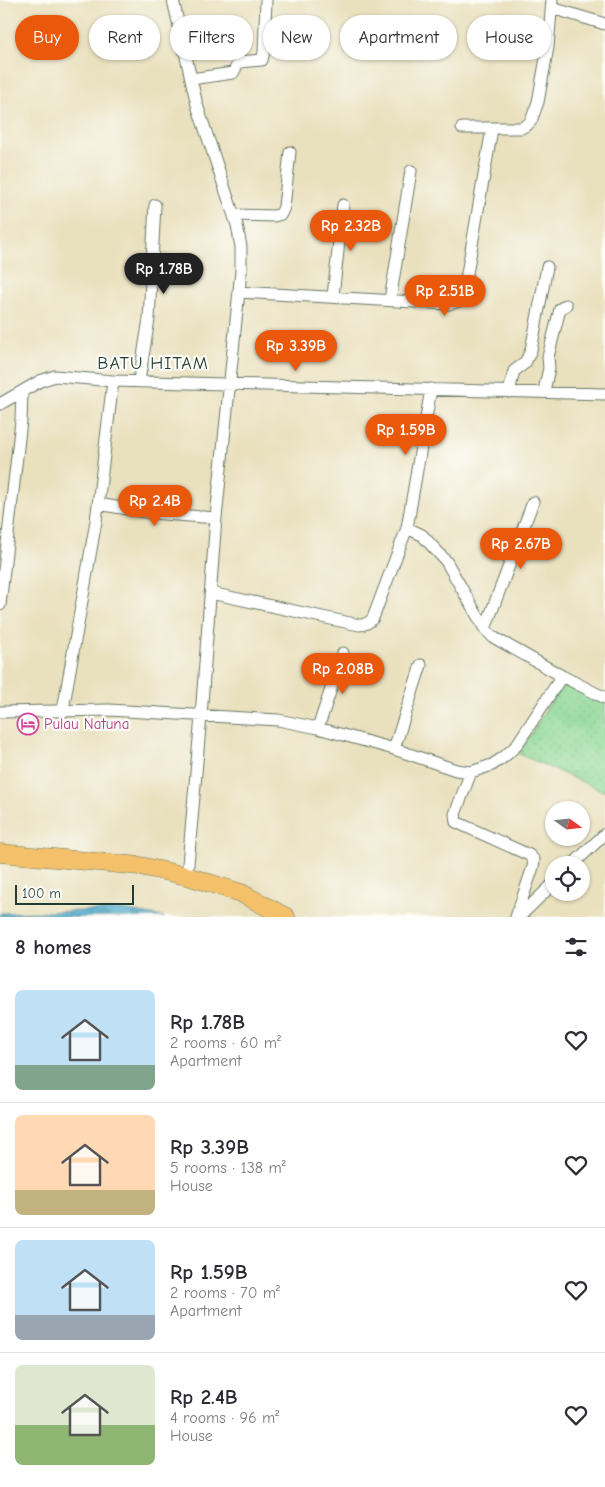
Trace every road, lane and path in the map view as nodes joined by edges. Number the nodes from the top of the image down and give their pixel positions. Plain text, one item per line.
1 (173, 0) edge
2 (266, 0) edge
3 (552, 4) edge
4 (605, 24) edge
5 (192, 80) junction
6 (462, 128) dead end
7 (492, 129) junction
8 (290, 152) dead end
9 (411, 171) dead end
10 (155, 205) dead end
11 (344, 205) dead end
12 (234, 215) junction
13 (547, 267) dead end
14 (238, 292) junction
15 (333, 296) junction
16 (390, 300) junction
17 (566, 305) dead end
18 (113, 381) junction
19 (139, 381) junction
20 (229, 383) junction
21 (431, 389) junction
22 (544, 391) junction
23 (22, 392) junction
24 (509, 392) junction
25 (605, 394) edge
26 (0, 404) edge
27 (533, 502) dead end
28 (98, 504) junction
29 (216, 518) junction
30 (407, 528) junction
31 (211, 593) junction
32 (0, 605) edge
33 (485, 629) junction
34 (343, 653) dead end
35 (421, 665) dead end
36 (562, 676) junction
37 (605, 698) edge
38 (63, 710) junction
39 (0, 712) edge
40 (201, 716) junction
41 (318, 728) junction
42 (394, 749) junction
43 (471, 772) junction
44 (605, 834) edge
45 (0, 853) edge
46 (582, 856) edge
47 (187, 876) junction
48 (545, 891) edge
49 (286, 917) edge
50 (517, 917) edge

1 - 5 street
2 - 5 street
3 - 4 street
3 - 7 street
5 - 12 street
6 - 7 street
7 - 16 street
8 - 12 street
9 - 16 street
10 - 19 street
11 - 15 street
12 - 14 street
13 - 24 street
14 - 15 street
14 - 20 street
15 - 16 street
17 - 22 street
18 - 19 street
18 - 23 street
18 - 28 street
19 - 20 street
20 - 21 street
20 - 29 street
21 - 24 street
21 - 30 street
22 - 24 street
22 - 25 street
23 - 26 street
23 - 32 street
27 - 33 street
28 - 29 street
28 - 38 street
29 - 31 street
30 - 31 street
30 - 33 street
31 - 40 street
33 - 36 street
34 - 41 street
35 - 42 street
36 - 37 street
36 - 43 street
38 - 39 street
38 - 40 street
40 - 41 street
40 - 47 street
41 - 42 street
42 - 43 street
43 - 50 street
44 - 46 street
45 - 47 highway
47 - 49 highway
48 - 50 street

